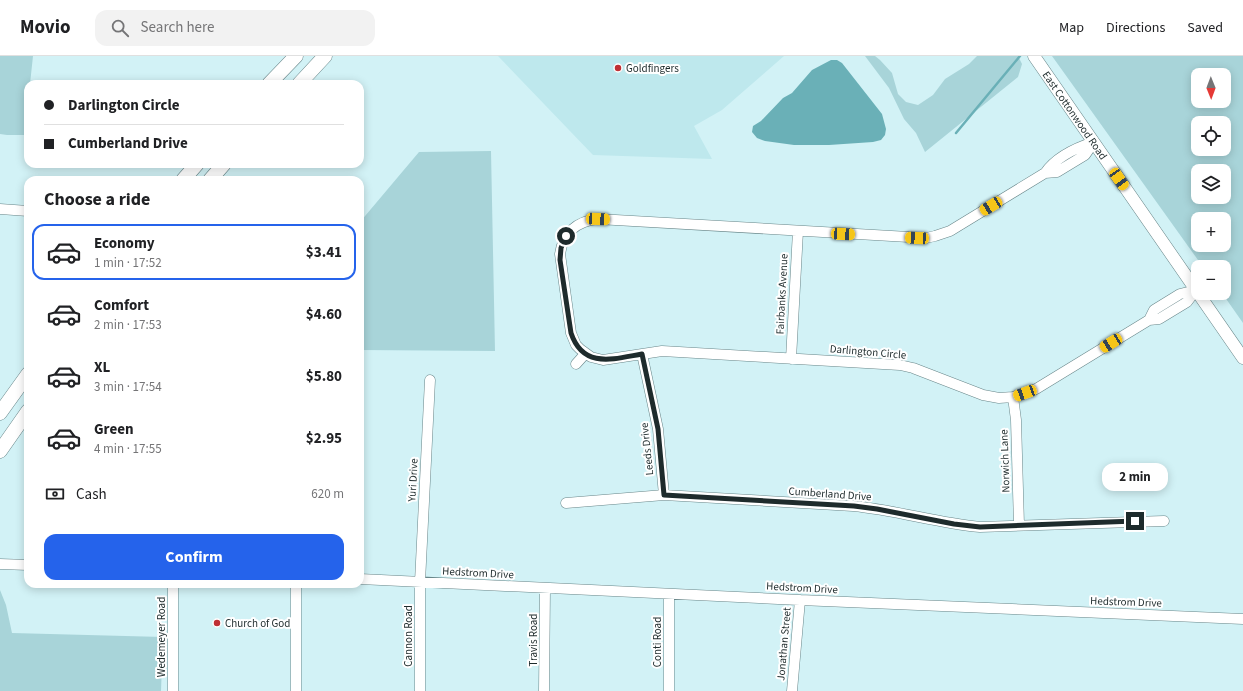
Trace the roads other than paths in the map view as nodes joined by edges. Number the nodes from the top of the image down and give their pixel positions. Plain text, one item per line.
1 (296, 56) edge
2 (306, 56) edge
3 (1034, 56) edge
4 (321, 60) edge
5 (273, 80) edge
6 (303, 80) edge
7 (1094, 142) junction
8 (194, 168) edge
9 (220, 168) edge
10 (186, 176) edge
11 (214, 176) edge
12 (0, 209) edge
13 (24, 211) edge
14 (798, 231) junction
15 (1191, 283) edge
16 (1191, 291) edge
17 (1203, 300) edge
18 (585, 354) junction
19 (642, 354) junction
20 (1243, 358) edge
21 (791, 359) junction
22 (576, 364) dead end
23 (24, 380) edge
24 (430, 380) dead end
25 (1013, 397) junction
26 (0, 413) edge
27 (24, 417) edge
28 (0, 451) edge
29 (664, 495) junction
30 (566, 503) dead end
31 (1164, 520) dead end
32 (1019, 525) junction
33 (0, 564) edge
34 (24, 565) edge
35 (364, 579) edge
36 (420, 582) junction
37 (173, 588) edge
38 (296, 588) edge
39 (545, 588) junction
40 (669, 594) junction
41 (800, 600) junction
42 (1243, 619) edge
43 (172, 691) edge
44 (296, 691) edge
45 (420, 691) edge
46 (544, 691) edge
47 (669, 691) edge
48 (792, 691) edge

1 - 5 highway
2 - 4 highway
3 - 7 main road, East Cottonwood Road
4 - 6 highway
7 - 14 street
7 - 15 main road, East Cottonwood Road
8 - 10 highway
9 - 11 highway
12 - 13 street
14 - 18 street
14 - 21 street, Fairbanks Avenue
16 - 25 street, Darlington Circle
17 - 20 main road, East Cottonwood Road
18 - 19 street, Darlington Circle
18 - 22 street
19 - 21 street, Darlington Circle
19 - 29 street, Leeds Drive
21 - 25 street, Darlington Circle
23 - 26 highway
24 - 36 street, Yuri Drive
25 - 32 street, Norwich Lane
27 - 28 highway
29 - 30 street, Cumberland Drive
29 - 32 street, Cumberland Drive
31 - 32 street, Cumberland Drive
33 - 34 street
35 - 36 street, Hedstrom Drive
36 - 39 street, Hedstrom Drive
36 - 45 street, Cannon Road
37 - 43 street, Wedemeyer Road
38 - 44 street
39 - 40 street, Hedstrom Drive
39 - 46 street, Travis Road
40 - 41 street, Hedstrom Drive
40 - 47 street, Conti Road
41 - 42 street, Hedstrom Drive
41 - 48 street, Jonathan Street

